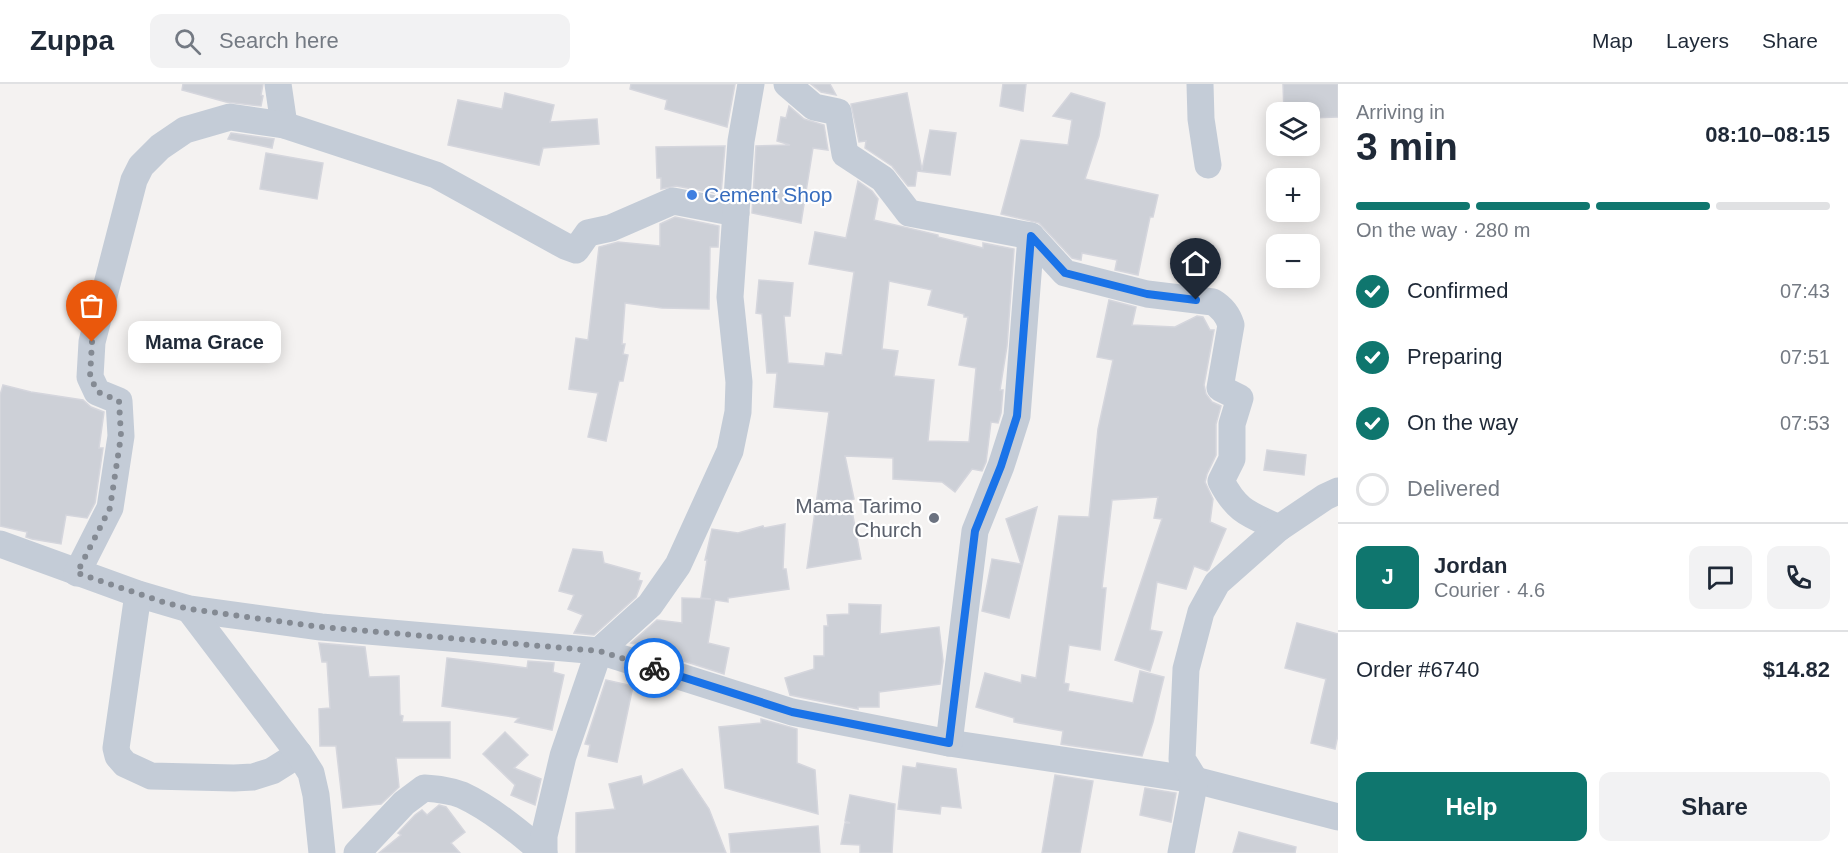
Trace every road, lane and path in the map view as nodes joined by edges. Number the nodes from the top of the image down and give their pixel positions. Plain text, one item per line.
1 (278, 84) edge
2 (751, 84) edge
3 (787, 84) edge
4 (1200, 84) edge
5 (284, 125) junction
6 (1208, 165) dead end
7 (736, 213) junction
8 (1031, 236) junction
9 (1338, 490) edge
10 (1279, 528) junction
11 (0, 544) edge
12 (77, 573) junction
13 (138, 594) junction
14 (189, 609) junction
15 (599, 651) junction
16 (949, 743) junction
17 (299, 754) junction
18 (1195, 780) junction
19 (1338, 817) edge
20 (322, 853) edge
21 (357, 853) edge
22 (544, 853) edge
23 (1181, 853) edge

1 - 5 street
2 - 7 street
3 - 8 street
4 - 6 street
5 - 7 street
5 - 12 street
7 - 15 street
8 - 10 street
8 - 16 street
9 - 10 street
10 - 18 street
11 - 12 street
12 - 13 street
13 - 14 street
13 - 17 street
14 - 15 street
14 - 17 street
15 - 16 street
15 - 22 street
16 - 18 street
17 - 20 street
18 - 19 street
18 - 23 street
21 - 22 street

